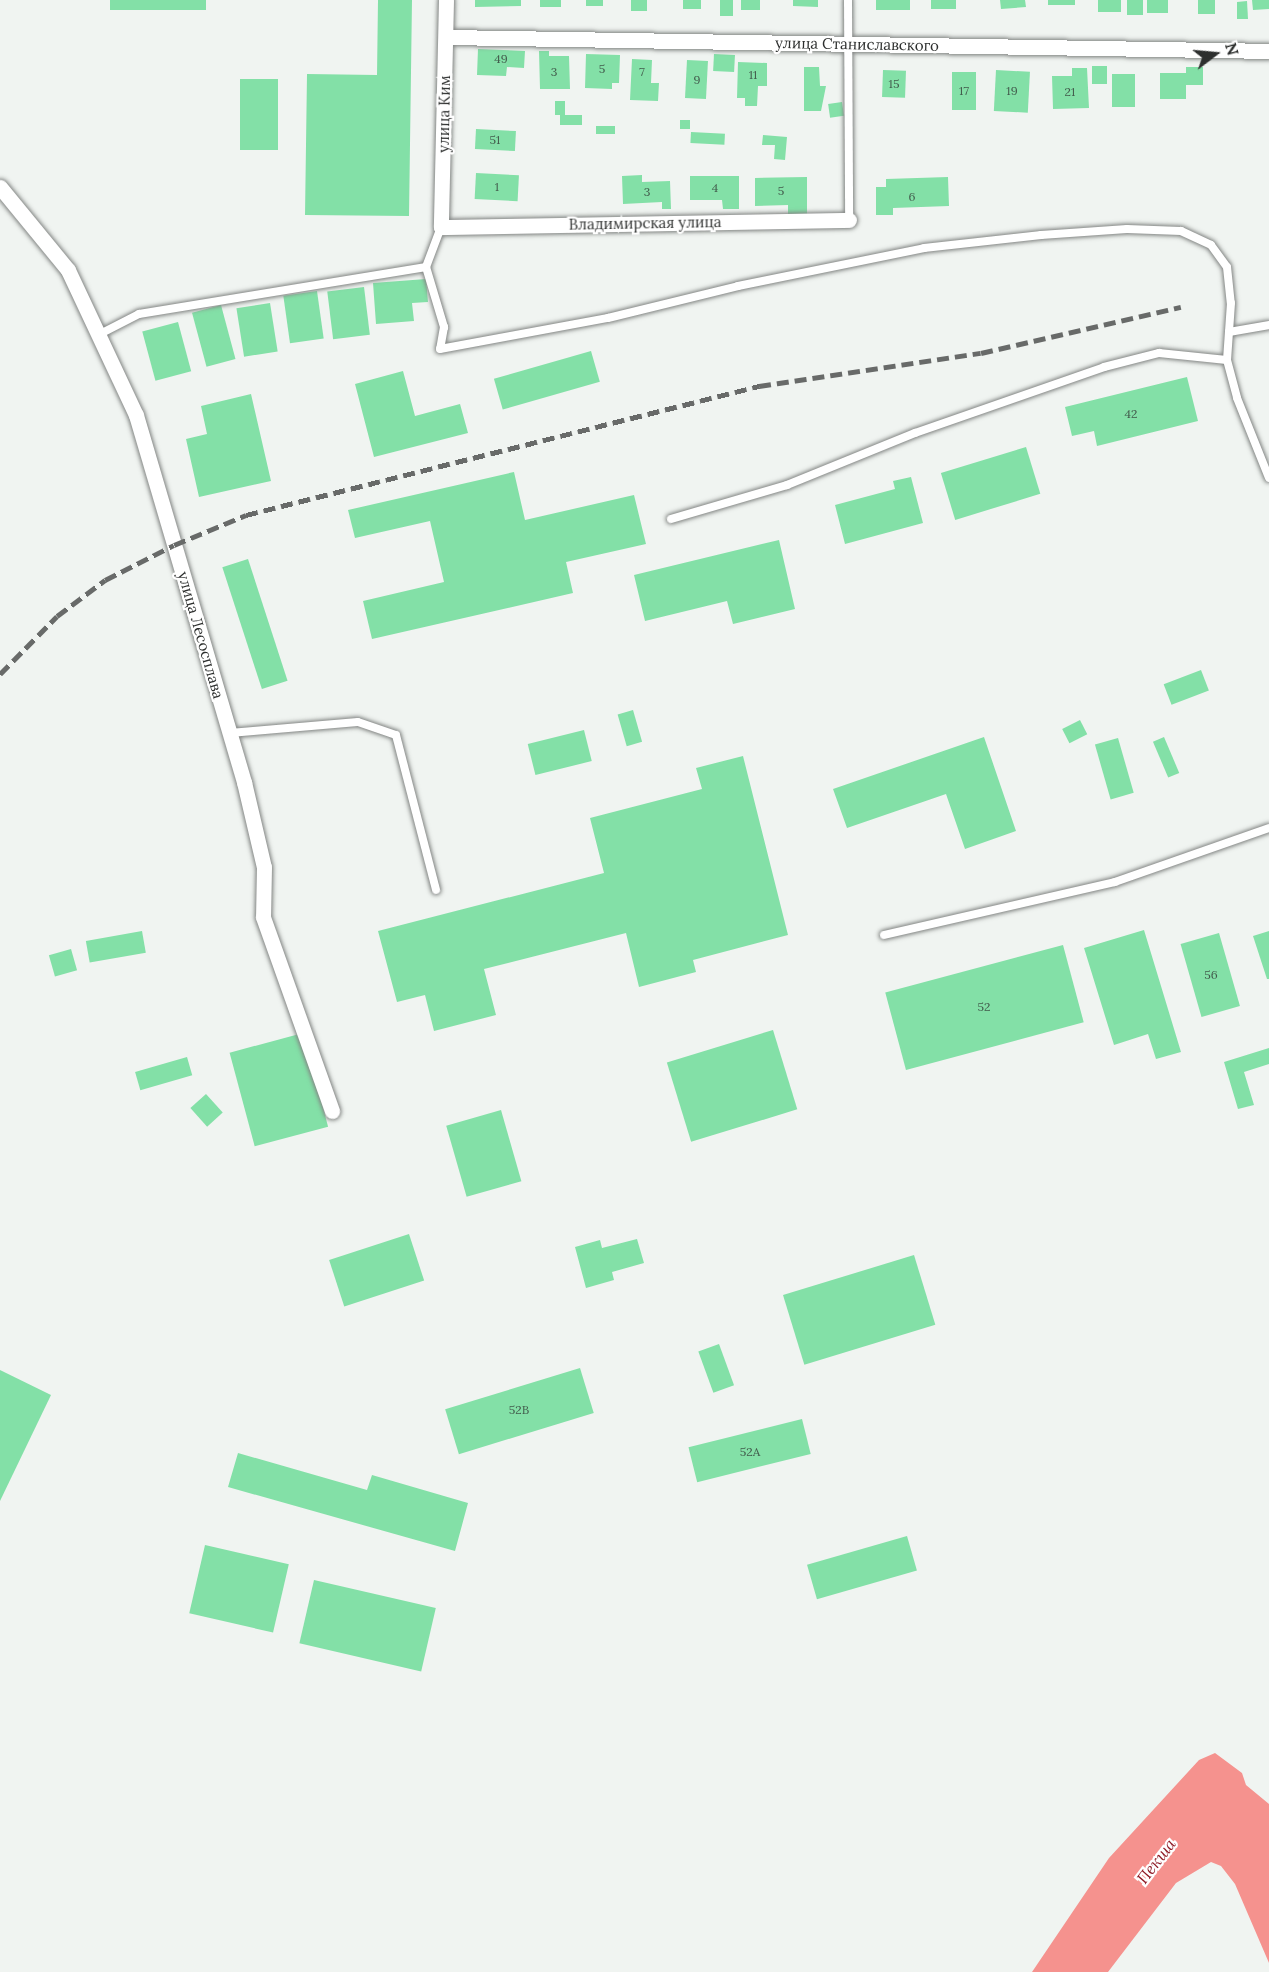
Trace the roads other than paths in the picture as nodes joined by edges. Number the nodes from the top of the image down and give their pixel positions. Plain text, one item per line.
1 (446, 0) edge
2 (848, 0) edge
3 (446, 38) junction
4 (848, 44) junction
5 (1269, 51) edge
6 (0, 187) edge
7 (849, 220) joint
8 (441, 227) junction
9 (426, 267) junction
10 (1269, 325) edge
11 (1229, 332) junction
12 (98, 335) junction
13 (1227, 360) junction
14 (1269, 478) edge
15 (671, 519) dead end
16 (230, 733) junction
17 (1269, 828) edge
18 (436, 890) dead end
19 (884, 935) dead end
20 (332, 1111) dead end

1 - 3 street, улица Ким
2 - 4 lane
3 - 4 street, улица Станиславского
3 - 8 street, улица Ким
4 - 5 street, улица Станиславского
4 - 7 lane
6 - 12 street, улица Лесосплава
7 - 8 street, Владимирская улица
8 - 9 lane
9 - 11 lane
9 - 12 lane
10 - 11 lane
11 - 13 lane
12 - 16 street, улица Лесосплава
13 - 14 lane
13 - 15 lane
16 - 18 lane
16 - 20 street, улица Лесосплава
17 - 19 lane

